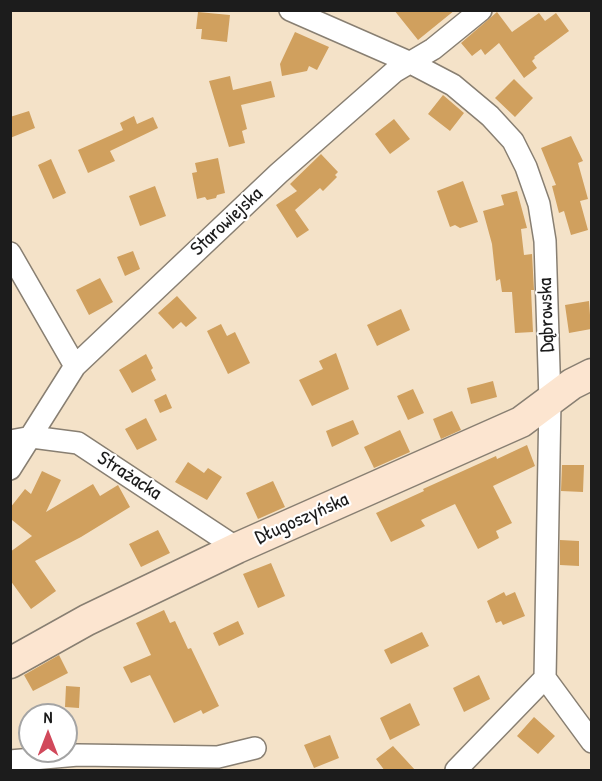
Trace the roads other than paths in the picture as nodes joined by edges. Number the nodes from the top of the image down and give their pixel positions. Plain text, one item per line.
1 (290, 10) edge
2 (481, 10) edge
3 (411, 63) junction
4 (10, 253) edge
5 (75, 366) junction
6 (591, 374) edge
7 (550, 401) junction
8 (32, 437) junction
9 (10, 441) edge
10 (10, 469) edge
11 (237, 548) junction
12 (10, 663) edge
13 (545, 678) junction
14 (591, 742) edge
15 (255, 748) dead end
16 (10, 761) edge
17 (456, 771) edge

1 - 3 street, Dąbrowska
2 - 3 street, Starowiejska
3 - 5 street, Starowiejska
3 - 7 street, Dąbrowska
4 - 5 street
5 - 8 street, Starowiejska
6 - 7 street, Długoszyńska
7 - 11 street, Długoszyńska
7 - 13 street, Dąbrowska
8 - 9 street, Strażacka
8 - 10 street, Starowiejska
8 - 11 street, Strażacka
11 - 12 street, Długoszyńska
13 - 14 street
13 - 17 street
15 - 16 street

